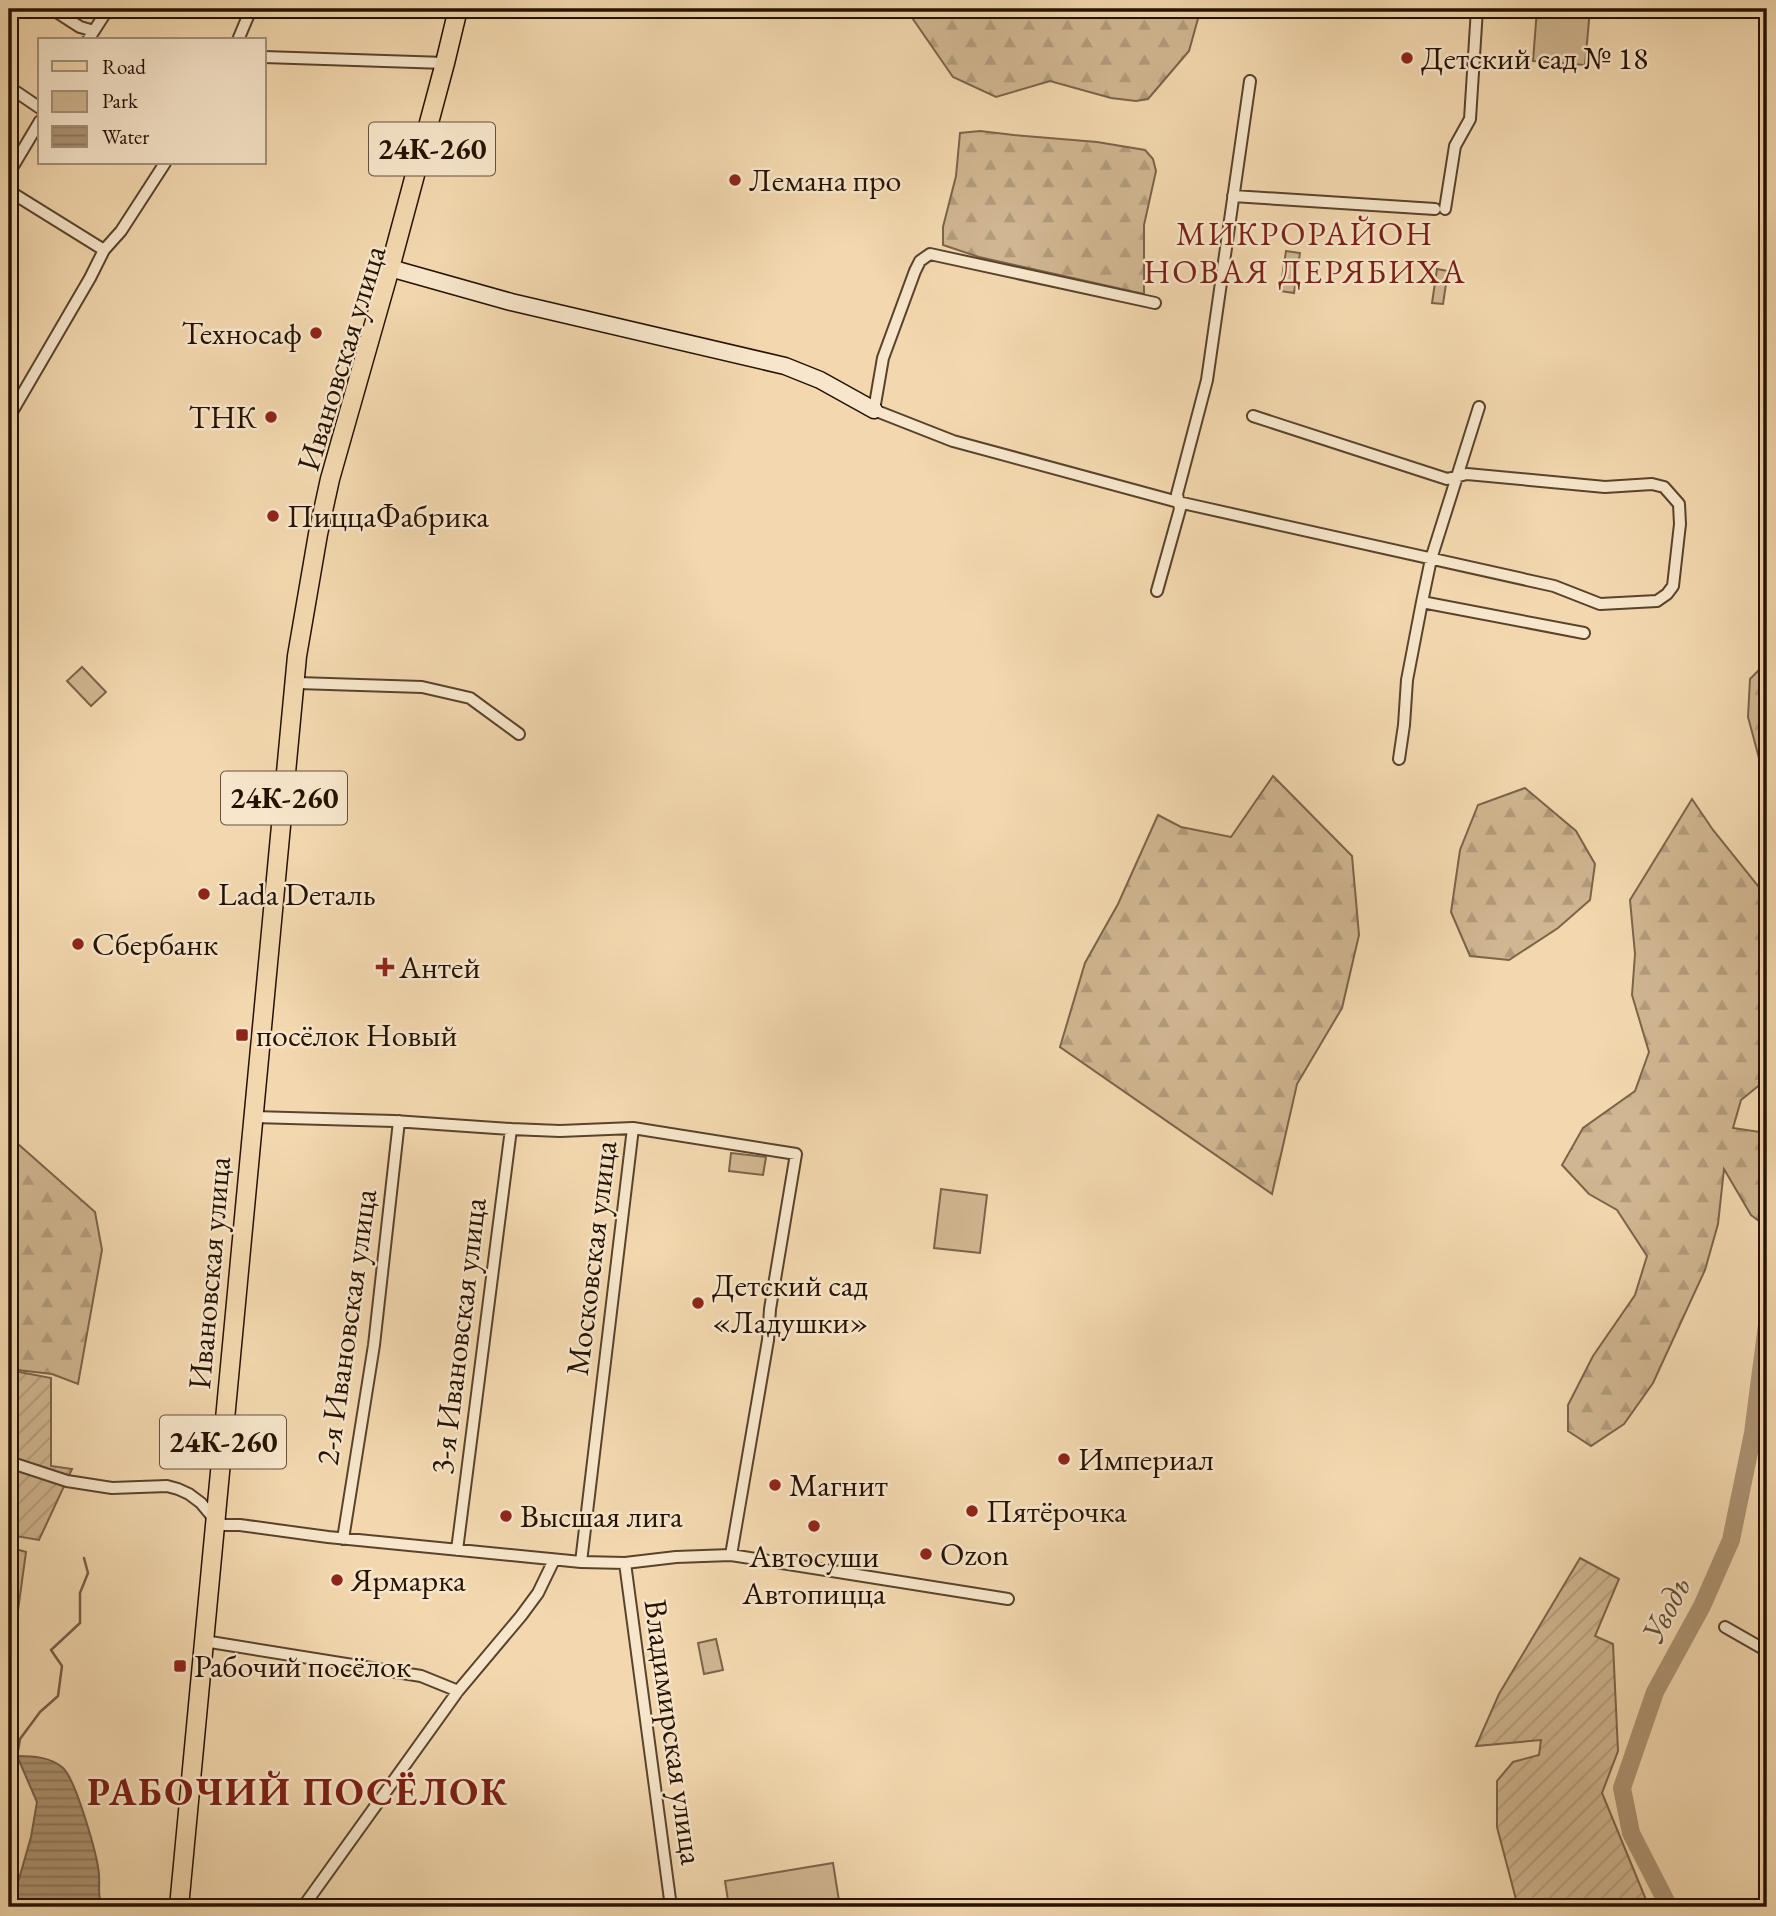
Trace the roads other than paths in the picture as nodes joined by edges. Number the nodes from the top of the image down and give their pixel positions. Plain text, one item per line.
1 (52, 9) edge
2 (108, 9) edge
3 (251, 9) edge
4 (458, 9) edge
5 (465, 9) edge
6 (1477, 9) edge
7 (91, 36) edge
8 (239, 38) edge
9 (266, 57) edge
10 (445, 63) junction
11 (1250, 81) dead end
12 (9, 87) edge
13 (38, 107) edge
14 (38, 124) edge
15 (164, 164) edge
16 (9, 173) edge
17 (9, 191) edge
18 (1233, 196) junction
19 (104, 250) junction
20 (394, 269) junction
21 (1155, 303) dead end
22 (1479, 407) dead end
23 (874, 410) junction
24 (1253, 416) dead end
25 (9, 417) edge
26 (1456, 478) junction
27 (1178, 502) junction
28 (1431, 559) junction
29 (1157, 591) dead end
30 (1422, 602) junction
31 (1584, 633) dead end
32 (298, 683) junction
33 (291, 727) junction
34 (519, 734) dead end
35 (1399, 759) dead end
36 (253, 1117) junction
37 (399, 1121) junction
38 (634, 1128) junction
39 (511, 1129) junction
40 (9, 1461) edge
41 (216, 1521) junction
42 (343, 1539) junction
43 (457, 1550) junction
44 (732, 1555) junction
45 (554, 1560) junction
46 (581, 1562) junction
47 (625, 1563) junction
48 (1007, 1599) dead end
49 (1725, 1627) dead end
50 (204, 1641) junction
51 (1767, 1651) edge
52 (458, 1691) junction
53 (179, 1907) edge
54 (303, 1907) edge
55 (671, 1907) edge

1 - 7 street
2 - 7 street
3 - 8 street
4 - 10 main road, 24К-260
5 - 20 main road, Ивановская улица / 24К-260
6 - 18 street
9 - 10 street
10 - 20 main road, Ивановская улица / 24К-260
11 - 18 street
12 - 13 street
14 - 16 street
15 - 19 street
17 - 19 street
18 - 27 street
19 - 25 street
20 - 23 street
20 - 32 main road, Ивановская улица / 24К-260
20 - 33 main road, Ивановская улица / 24К-260
21 - 23 street
22 - 26 street
23 - 27 street
24 - 26 street
26 - 28 street
26 - 28 street
27 - 28 street
27 - 29 street
28 - 30 street
30 - 31 street
30 - 35 street
32 - 33 main road, Ивановская улица / 24К-260
32 - 34 street
33 - 36 main road, Ивановская улица / 24К-260
36 - 37 street, Московская улица
36 - 41 main road, Ивановская улица / 24К-260
37 - 39 street, Московская улица
37 - 42 street, 2-я Ивановская улица
38 - 39 street, Московская улица
38 - 44 street
38 - 46 street, Московская улица
39 - 43 street, 3-я Ивановская улица
40 - 41 street
41 - 42 street, Владимирская улица
41 - 50 main road, Ивановская улица / 24К-260
42 - 43 street, Владимирская улица
43 - 45 street, Владимирская улица
44 - 47 street, Владимирская улица
44 - 48 street, Владимирская улица
45 - 46 street, Владимирская улица
45 - 52 street
46 - 47 street, Владимирская улица
47 - 55 street, Владимирская улица
49 - 51 street
50 - 52 street
50 - 53 main road, Ивановская улица / 24К-260
52 - 54 street

